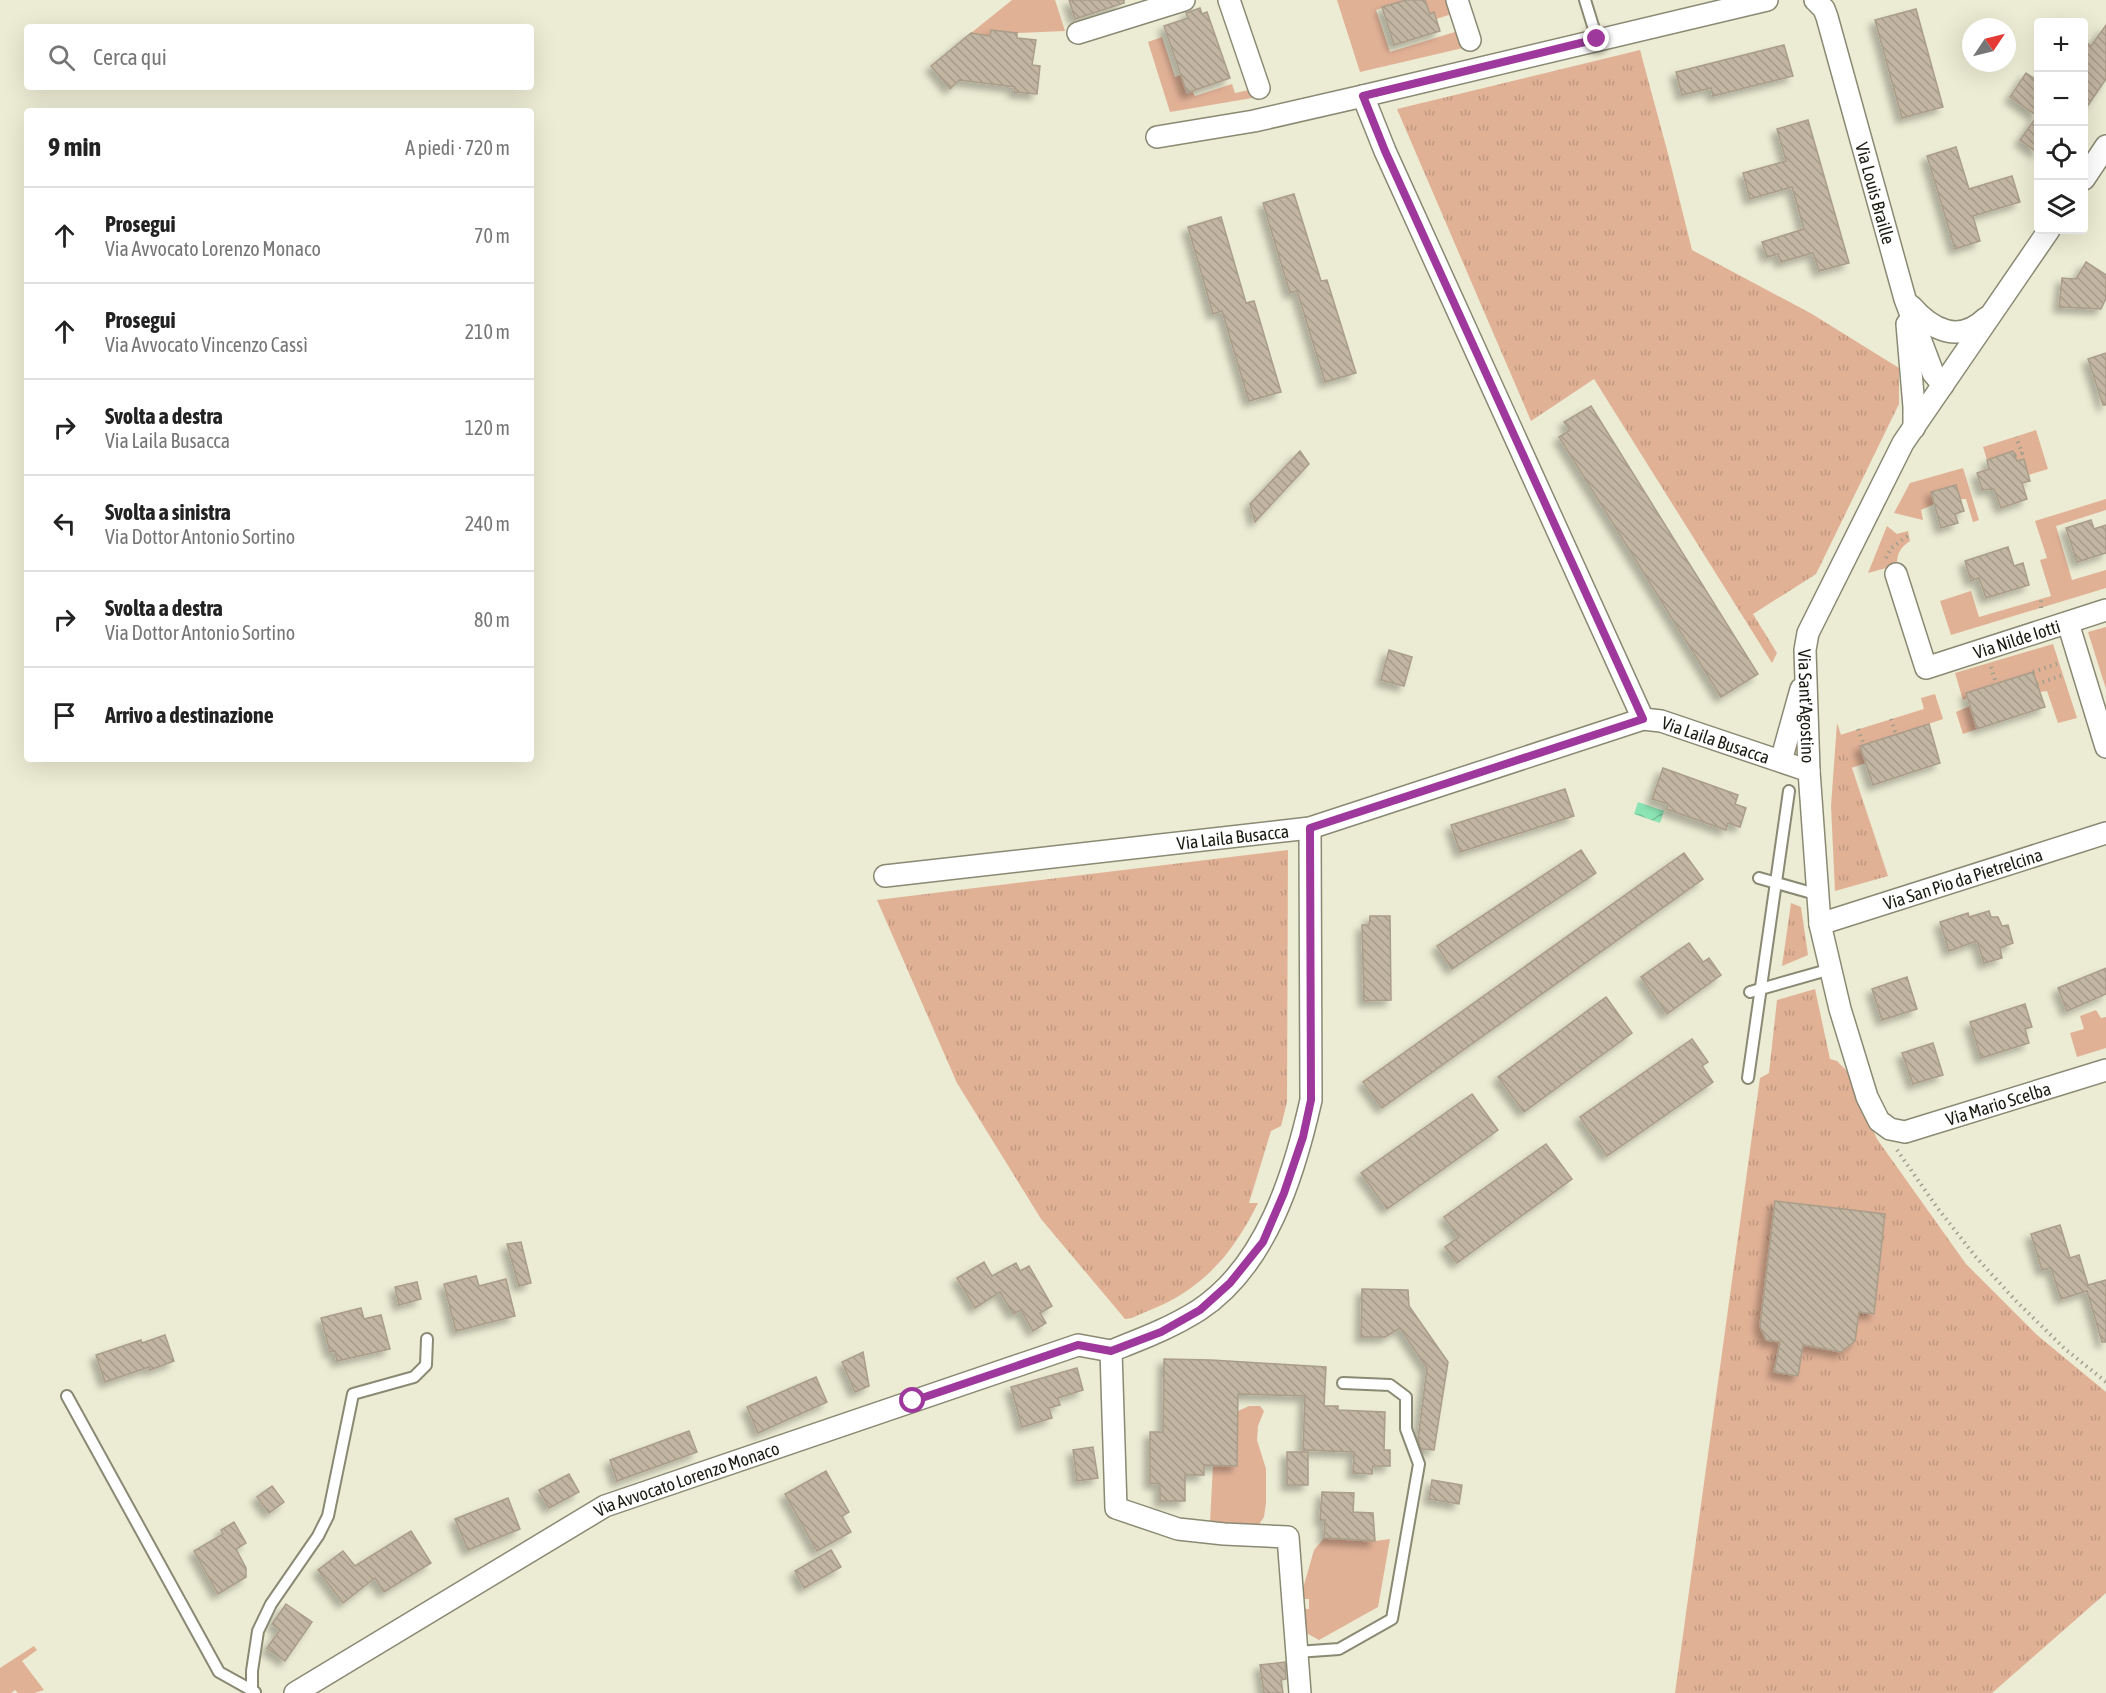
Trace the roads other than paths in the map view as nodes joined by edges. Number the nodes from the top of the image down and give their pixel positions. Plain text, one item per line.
1 (1184, 0) edge
2 (1229, 0) edge
3 (1457, 0) edge
4 (1585, 0) edge
5 (1767, 0) edge
6 (1815, 0) edge
7 (1078, 33) dead end
8 (1597, 39) junction
9 (1470, 40) dead end
10 (1259, 88) dead end
11 (1363, 96) junction
12 (1157, 137) dead end
13 (2106, 146) edge
14 (2088, 173) edge
15 (2046, 234) edge
16 (1905, 299) junction
17 (1993, 311) junction
18 (1943, 385) junction
19 (1914, 428) junction
20 (1890, 571) road end
21 (2106, 610) edge
22 (2068, 622) junction
23 (1805, 674) junction
24 (1643, 719) junction
25 (2106, 747) edge
26 (1781, 761) junction
27 (1809, 771) junction
28 (1790, 791) dead end
29 (1310, 828) junction
30 (2106, 833) edge
31 (885, 876) dead end
32 (1759, 878) dead end
33 (1777, 883) junction
34 (1819, 895) junction
35 (1820, 924) junction
36 (1831, 969) junction
37 (1755, 991) junction
38 (2106, 1070) edge
39 (1748, 1078) dead end
40 (1890, 1129) joint
41 (428, 1340) dead end
42 (1111, 1351) junction
43 (1342, 1383) dead end
44 (66, 1396) dead end
45 (1297, 1652) junction
46 (254, 1691) edge
47 (295, 1693) edge
48 (1300, 1693) edge

1 - 7 street
2 - 10 street
3 - 9 street
4 - 8 lane
5 - 8 street
6 - 16 street, Via Louis Braille
8 - 11 street
11 - 12 street
11 - 24 street
13 - 14 street
15 - 17 street, Via Sant'Agostino
16 - 17 street
16 - 18 street, Via Louis Braille
16 - 19 street
17 - 18 street, Via Sant'Agostino
18 - 19 street, Via Sant'Agostino
19 - 23 street, Via Sant'Agostino
20 - 22 street, Via Nilde Iotti
21 - 22 street, Via Nilde Iotti
22 - 25 street
23 - 26 street
23 - 27 street, Via Sant'Agostino
24 - 26 street, Via Laila Busacca
24 - 29 street, Via Laila Busacca
26 - 27 street, Via Laila Busacca
27 - 34 street, Via Sant'Agostino
28 - 33 lane
29 - 31 street, Via Laila Busacca
29 - 42 street
30 - 35 street, Via San Pio da Pietrelcina
32 - 33 lane
33 - 34 lane
33 - 37 lane
34 - 35 street, Via Sant'Agostino
35 - 36 street, Via Sant'Agostino
36 - 37 lane
36 - 40 street, Via Sant'Agostino
37 - 39 lane
38 - 40 street, Via Mario Scelba
41 - 46 lane
42 - 45 street
42 - 47 street, Via Avvocato Lorenzo Monaco
43 - 45 lane
44 - 46 lane
45 - 48 street

